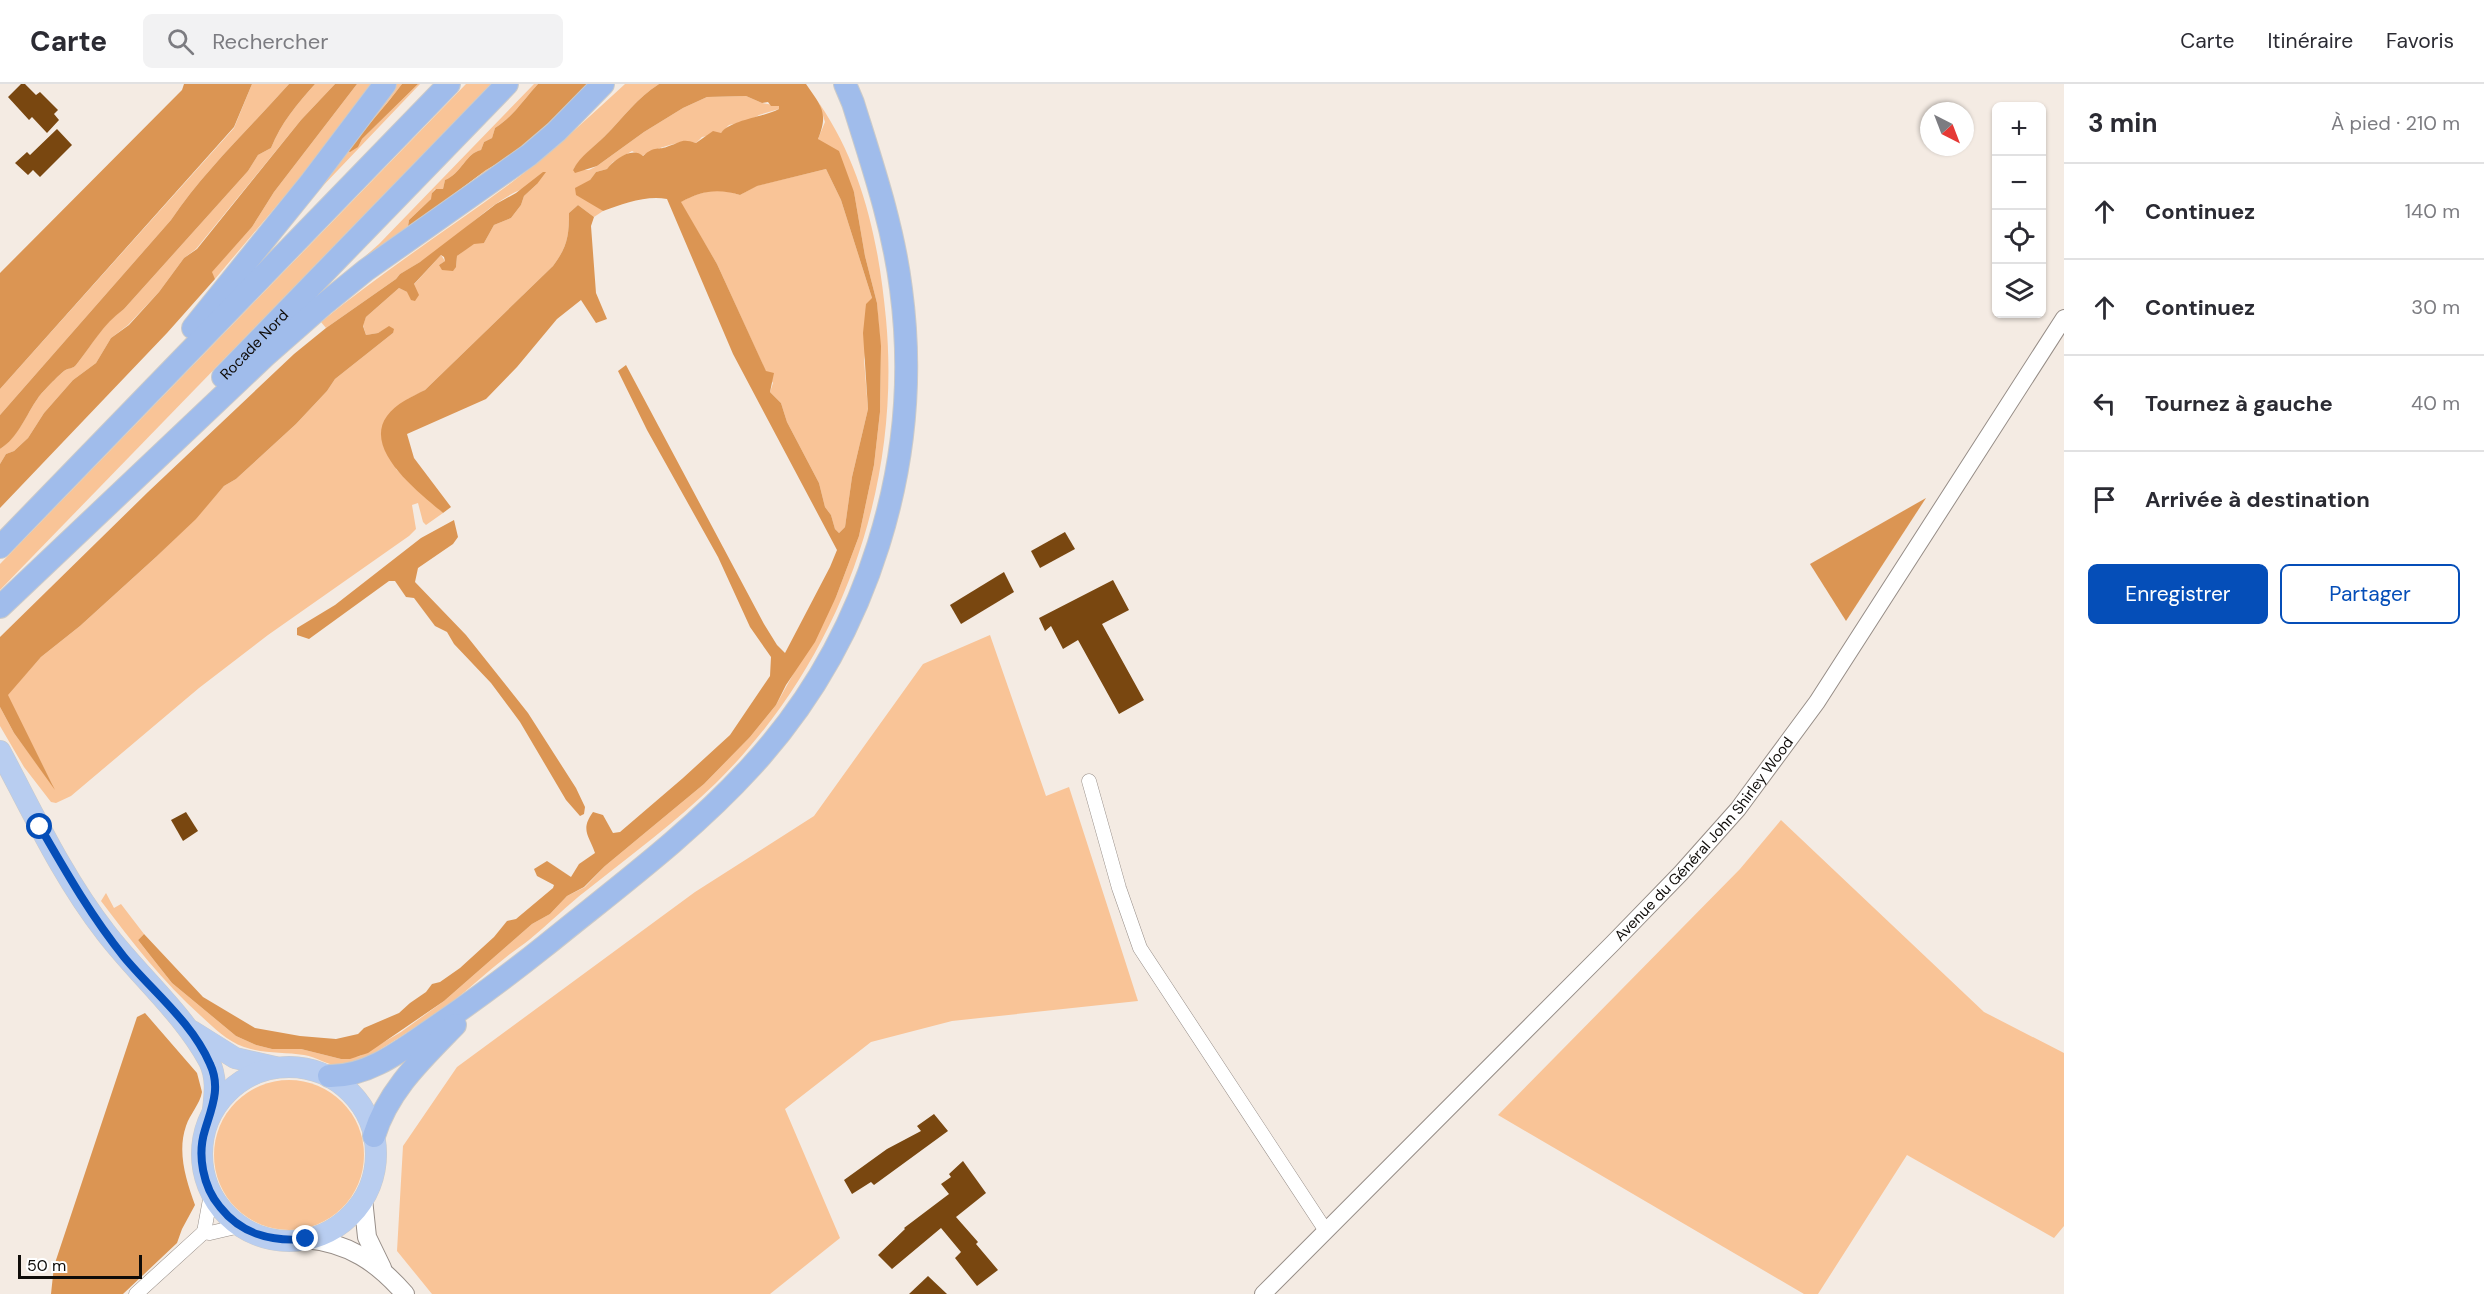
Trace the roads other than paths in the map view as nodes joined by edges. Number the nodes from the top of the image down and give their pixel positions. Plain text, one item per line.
1 (385, 84) edge
2 (449, 84) edge
3 (507, 84) edge
4 (603, 84) edge
5 (828, 84) edge
6 (845, 84) edge
7 (871, 161) junction
8 (2064, 318) edge
9 (0, 539) edge
10 (0, 547) edge
11 (0, 606) edge
12 (0, 751) edge
13 (1089, 781) dead end
14 (483, 995) junction
15 (189, 1029) junction
16 (275, 1067) junction
17 (329, 1076) junction
18 (213, 1111) junction
19 (374, 1136) junction
20 (211, 1194) junction
21 (363, 1199) junction
22 (240, 1226) junction
23 (1326, 1231) junction
24 (204, 1232) junction
25 (306, 1239) junction
26 (383, 1270) junction
27 (136, 1294) edge
28 (405, 1294) edge
29 (1263, 1294) edge

1 - 9 highway
2 - 10 highway
3 - 11 highway, Rocade Nord
4 - 11 highway
5 - 7 highway
6 - 7 highway
7 - 14 highway
8 - 23 street, Avenue du Général John Shirley Wood
12 - 15 main road
13 - 23 street
14 - 17 highway
14 - 19 highway
15 - 16 main road
15 - 18 main road
16 - 17 main road
16 - 18 main road
17 - 19 main road
18 - 20 main road
19 - 21 main road
20 - 22 main road
20 - 24 street
21 - 25 main road
21 - 26 main road
22 - 24 street
22 - 25 main road
23 - 29 street, Avenue du Général John Shirley Wood
24 - 27 street
25 - 26 main road
26 - 28 main road

